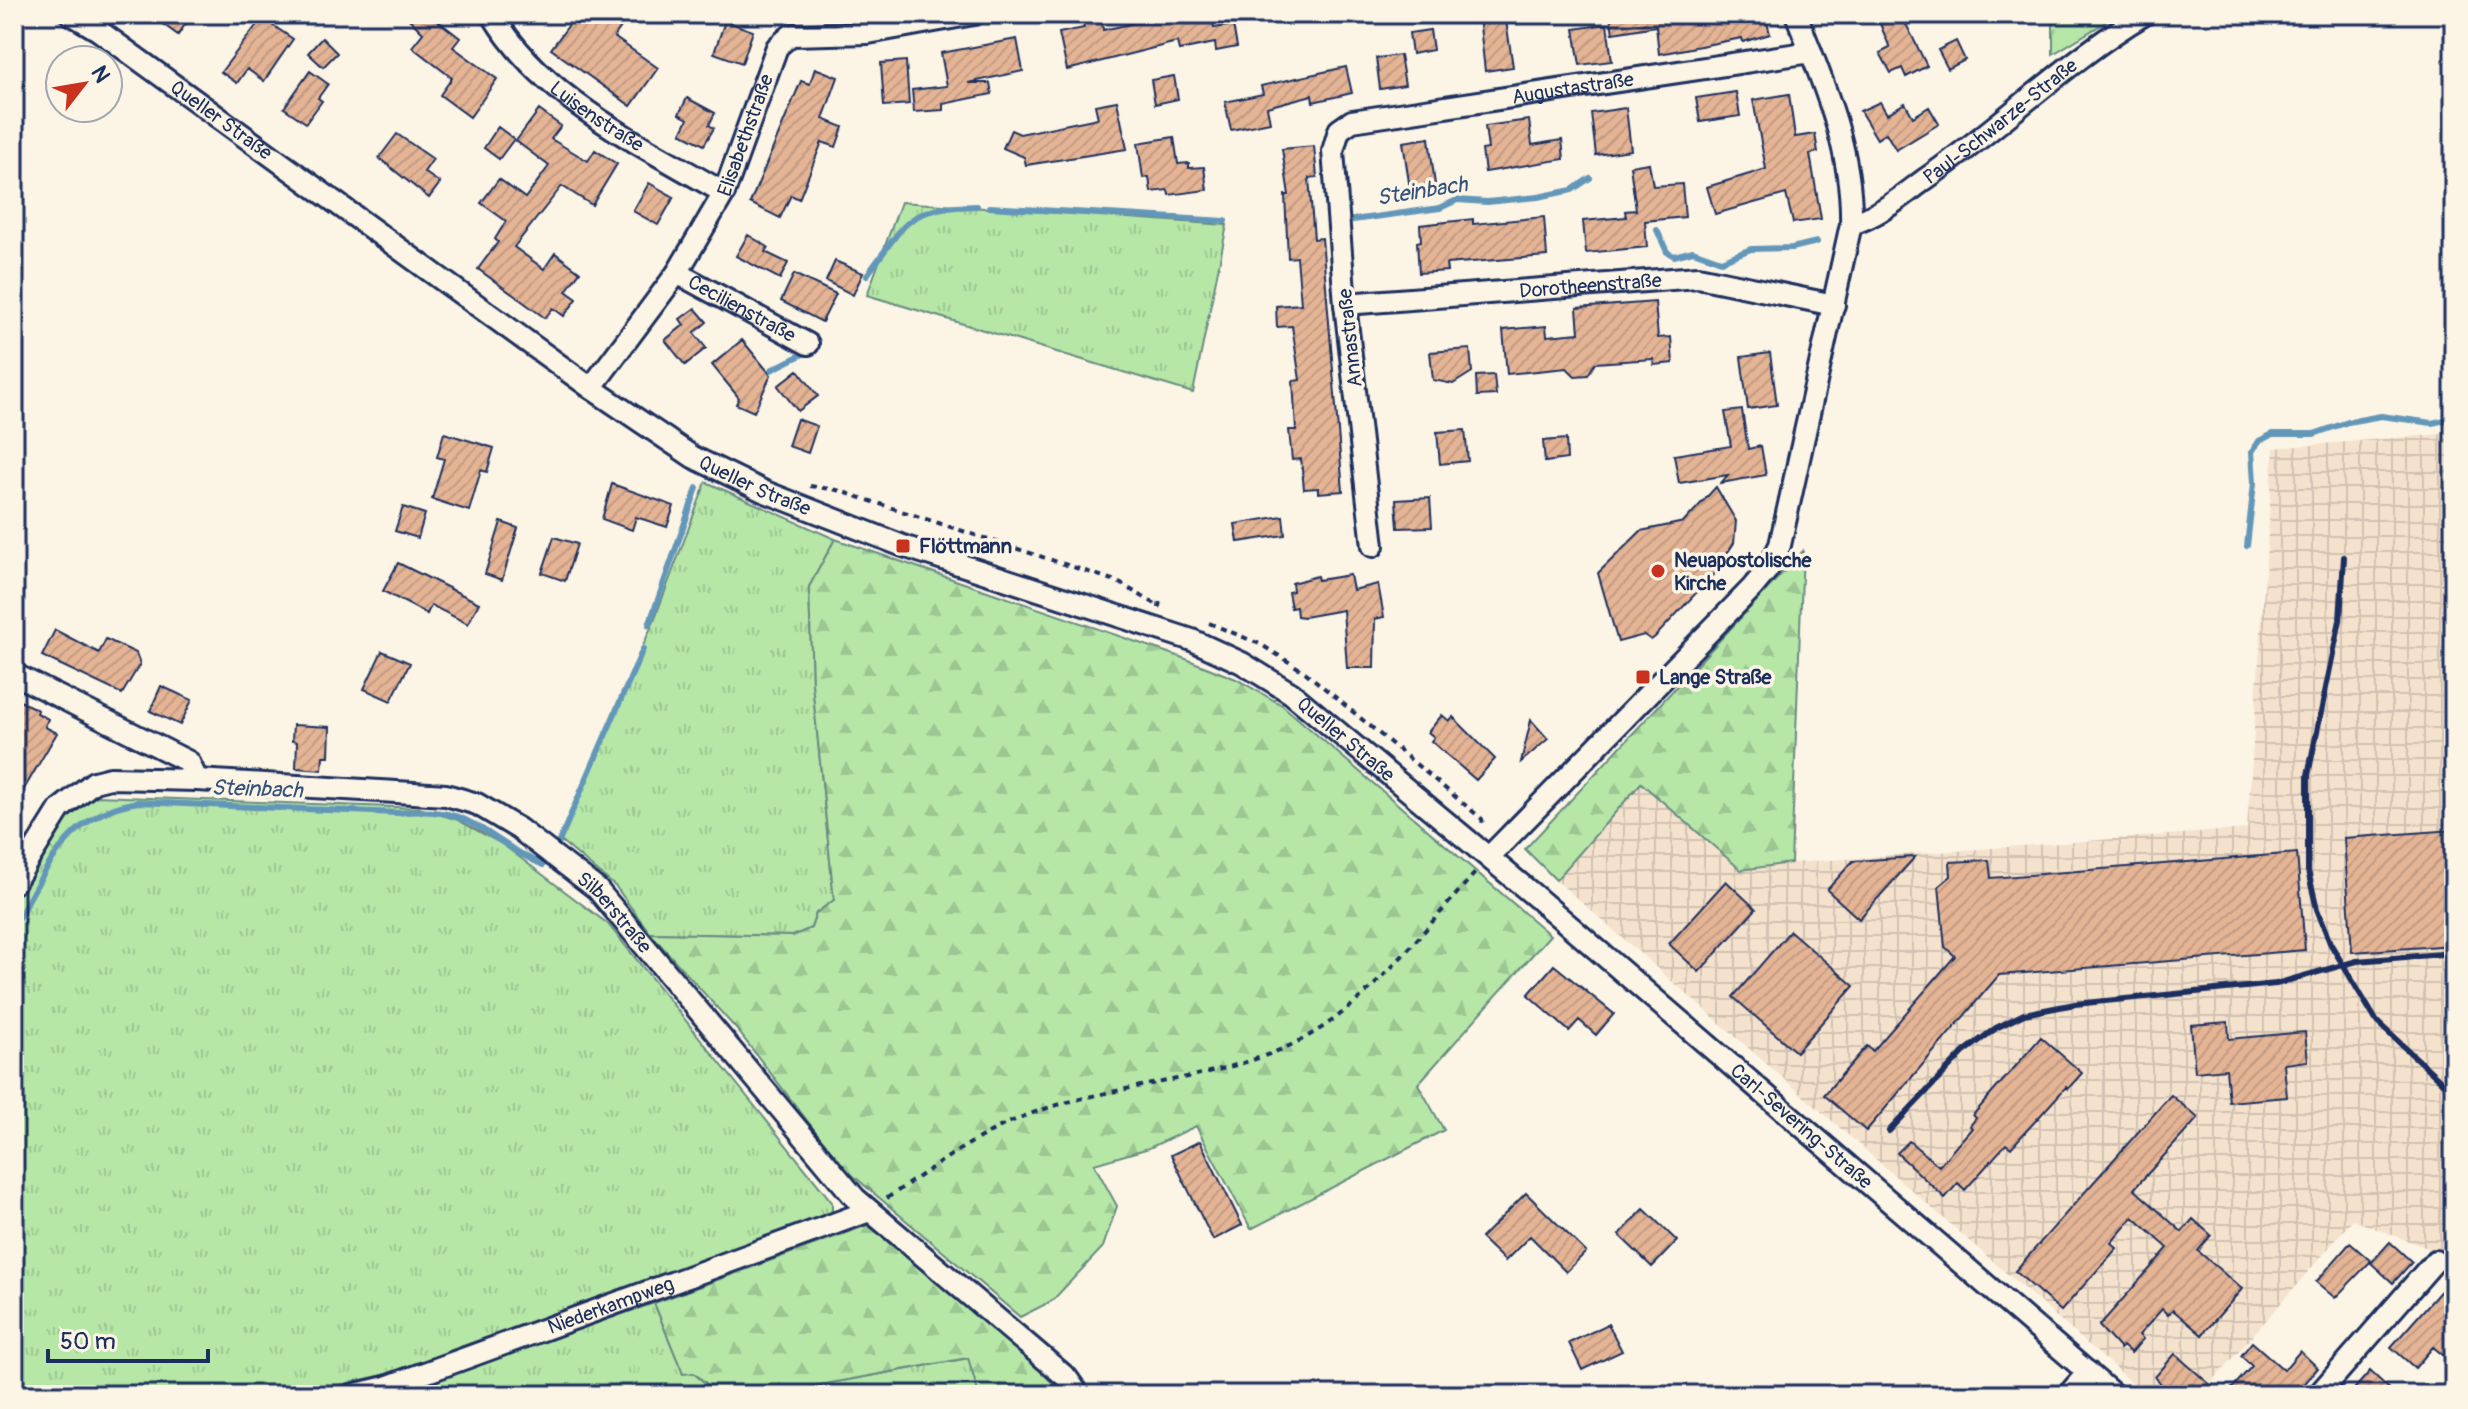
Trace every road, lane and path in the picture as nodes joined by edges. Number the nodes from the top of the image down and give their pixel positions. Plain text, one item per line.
1 (71, 14) edge
2 (492, 14) edge
3 (974, 14) edge
4 (1796, 14) edge
5 (2145, 14) edge
6 (1811, 52) junction
7 (1339, 130) joint
8 (724, 193) junction
9 (1851, 224) junction
10 (677, 273) junction
11 (1345, 304) junction
12 (1834, 305) junction
13 (808, 344) dead end
14 (591, 388) junction
15 (1373, 546) dead end
16 (14, 674) edge
17 (197, 780) junction
18 (1489, 857) junction
19 (14, 883) edge
20 (869, 1211) junction
21 (2435, 1261) dead end
22 (2088, 1372) junction
23 (352, 1395) edge
24 (1079, 1395) edge
25 (2068, 1395) edge
26 (2114, 1395) edge
27 (2318, 1395) edge

1 - 14 street, Queller Straße
2 - 8 street, Luisenstraße
3 - 8 street, Elisabethstraße
4 - 6 street
5 - 9 street, Paul-Schwarze-Straße
6 - 7 street, Augustastraße
6 - 9 street
7 - 11 street, Annastraße
8 - 10 street, Elisabethstraße
9 - 12 street
10 - 13 street, Cecilienstraße
10 - 14 street, Elisabethstraße
11 - 12 street, Dorotheenstraße
11 - 15 street, Annastraße
12 - 18 street
14 - 18 street, Queller Straße
16 - 17 street
17 - 19 street, Silberstraße
17 - 20 street, Silberstraße
18 - 20 path
18 - 22 street, Carl-Severing-Straße
20 - 23 street, Niederkampweg
20 - 24 street, Silberstraße
21 - 27 street
22 - 25 street
22 - 26 street, Carl-Severing-Straße

